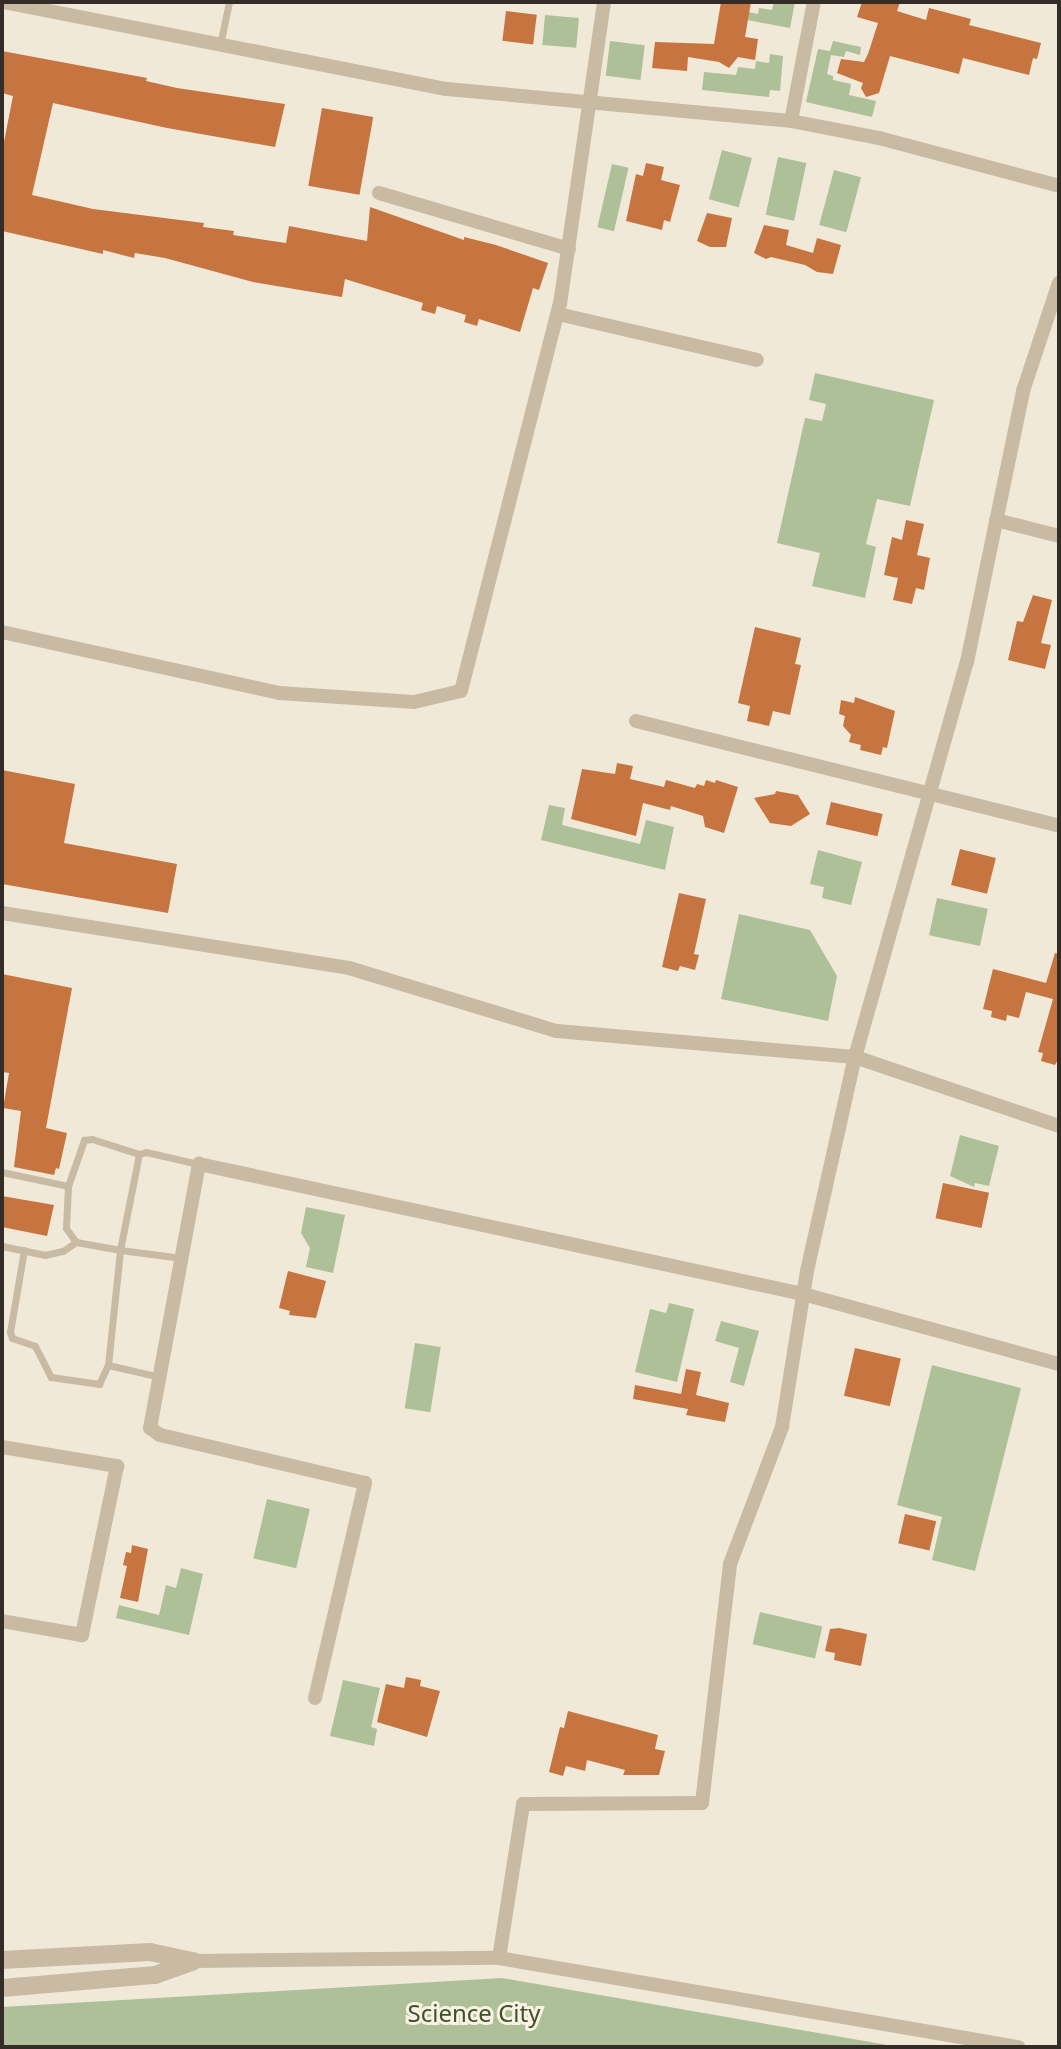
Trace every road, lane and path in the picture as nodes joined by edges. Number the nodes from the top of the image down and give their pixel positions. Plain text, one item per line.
1 (3, 2) edge
2 (229, 2) edge
3 (604, 2) edge
4 (814, 2) edge
5 (71, 9) edge
6 (220, 45) junction
7 (592, 104) junction
8 (791, 121) junction
9 (1059, 186) edge
10 (379, 193) dead end
11 (569, 249) junction
12 (1059, 283) edge
13 (558, 314) junction
14 (757, 360) dead end
15 (996, 520) junction
16 (1059, 536) edge
17 (2, 632) edge
18 (636, 721) dead end
19 (929, 795) junction
20 (1059, 826) edge
21 (2, 913) edge
22 (855, 1057) junction
23 (1059, 1126) edge
24 (139, 1154) junction
25 (199, 1164) junction
26 (2, 1172) edge
27 (68, 1186) junction
28 (76, 1242) junction
29 (2, 1246) edge
30 (24, 1250) junction
31 (120, 1250) junction
32 (183, 1259) junction
33 (803, 1294) junction
34 (1059, 1364) edge
35 (108, 1365) junction
36 (160, 1377) junction
37 (2, 1447) edge
38 (2, 1621) edge
39 (315, 1698) dead end
40 (499, 1958) junction
41 (2, 1960) edge
42 (194, 1961) junction
43 (2, 1988) edge
44 (1018, 2047) edge

1 - 5 street
2 - 6 lane
3 - 7 street
4 - 8 street
5 - 6 street
6 - 7 street
7 - 8 street
7 - 11 street
8 - 9 street
10 - 11 street
11 - 13 street
12 - 15 street
13 - 14 street
13 - 17 street
15 - 16 street
15 - 19 street
18 - 19 street
19 - 20 street
19 - 22 street
21 - 22 street
22 - 23 street
22 - 33 street
24 - 25 lane
24 - 27 lane
24 - 31 lane
25 - 32 street
25 - 33 street
26 - 27 lane
27 - 28 lane
28 - 30 lane
28 - 31 lane
29 - 30 lane
30 - 35 lane
31 - 32 lane
31 - 35 lane
32 - 36 street
33 - 34 street
33 - 40 street
35 - 36 lane
36 - 39 street
37 - 38 street
40 - 42 street
40 - 44 street
41 - 42 street
42 - 43 street

